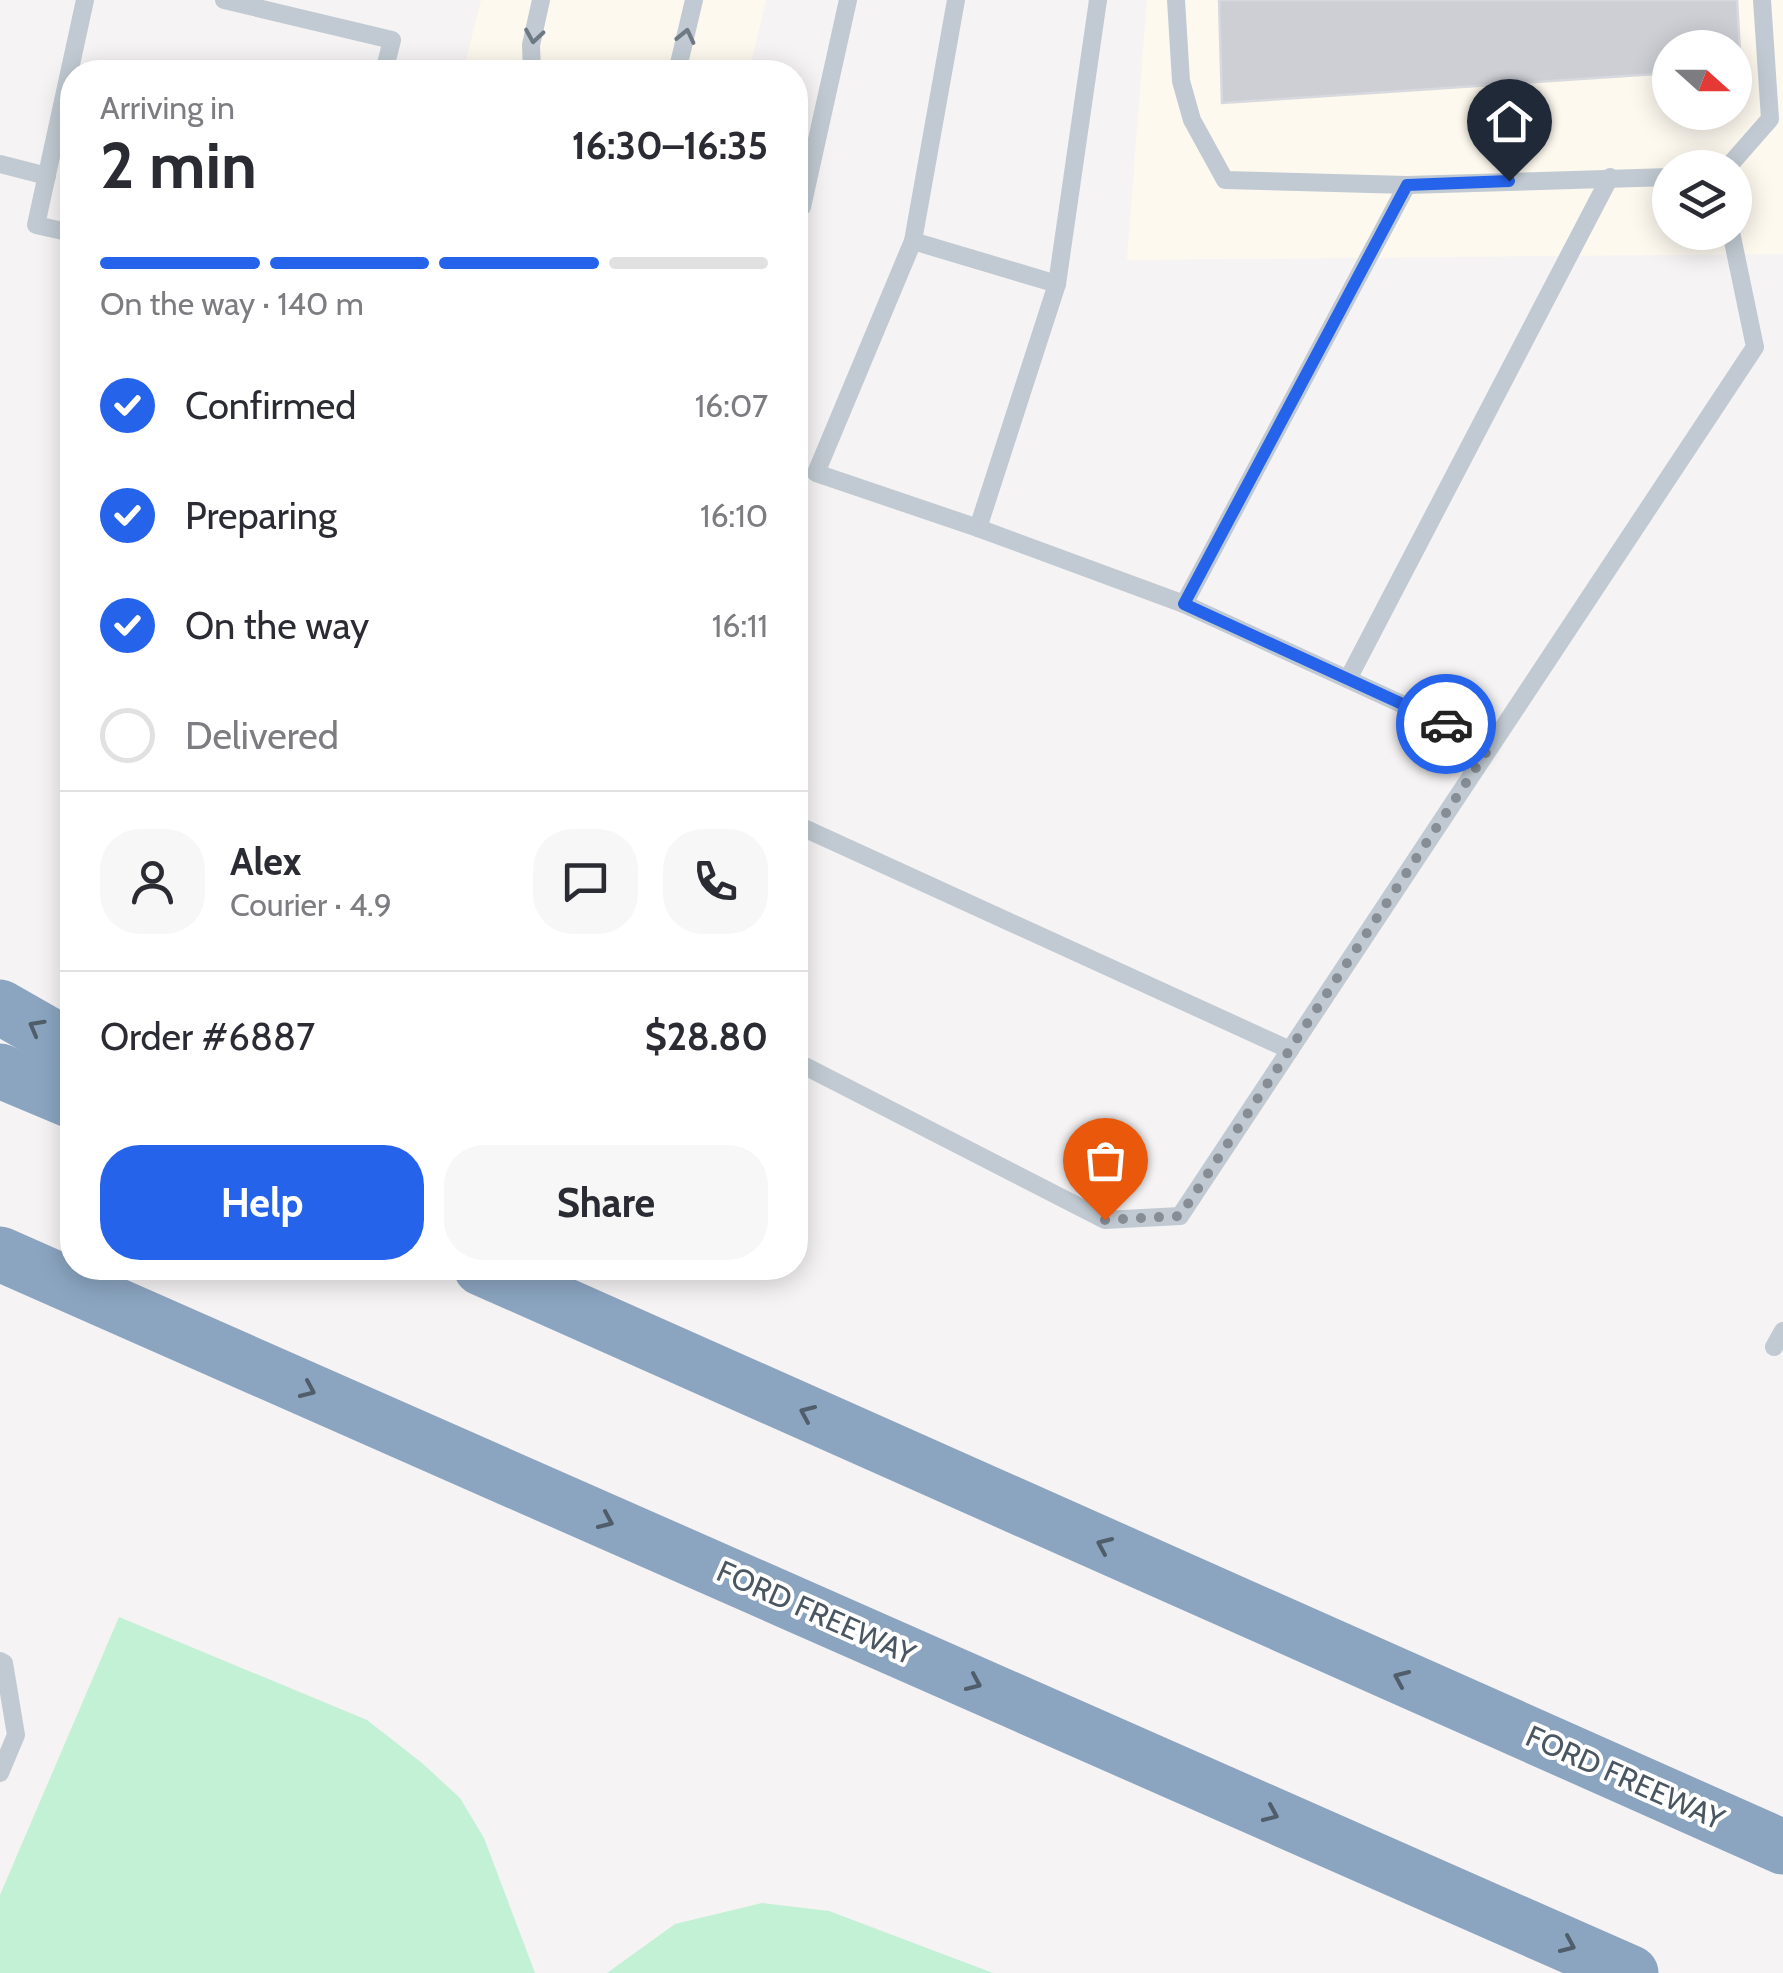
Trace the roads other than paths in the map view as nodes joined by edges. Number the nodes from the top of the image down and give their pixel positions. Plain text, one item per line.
1 (85, 0) edge
2 (224, 0) edge
3 (541, 0) edge
4 (694, 0) edge
5 (848, 0) edge
6 (956, 0) edge
7 (1098, 0) edge
8 (1176, 0) edge
9 (1762, 0) edge
10 (72, 60) edge
11 (387, 60) edge
12 (532, 60) edge
13 (680, 60) edge
14 (60, 113) edge
15 (1743, 150) edge
16 (0, 164) edge
17 (46, 176) junction
18 (1652, 176) edge
19 (1610, 177) junction
20 (808, 180) edge
21 (1407, 185) junction
22 (60, 230) edge
23 (913, 241) junction
24 (1735, 250) edge
25 (1057, 284) junction
26 (978, 528) junction
27 (1184, 604) junction
28 (1348, 679) junction
29 (1491, 745) junction
30 (808, 830) edge
31 (0, 1007) edge
32 (60, 1041) edge
33 (1290, 1050) junction
34 (808, 1068) edge
35 (0, 1072) edge
36 (60, 1095) edge
37 (0, 1254) edge
38 (0, 1280) edge
39 (509, 1280) edge
40 (219, 1351) junction
41 (0, 1661) edge
42 (0, 1773) edge
43 (1783, 1847) edge
44 (1631, 1973) edge

1 - 10 lane
2 - 11 lane
3 -> 12 lane
13 -> 4 lane
5 - 20 lane
6 - 23 lane
7 - 25 lane
8 - 21 lane
9 - 15 lane
14 - 17 lane
16 - 17 lane
17 - 22 lane
18 - 19 lane
19 - 21 lane
19 - 28 lane
21 - 27 lane
23 - 25 lane
23 - 26 lane
24 - 29 lane
25 - 26 lane
26 - 27 lane
27 - 28 lane
28 - 29 lane
29 - 33 lane
30 - 33 lane
32 -> 31 highway
33 - 34 lane
35 - 36 highway
37 - 40 highway, FORD FREEWAY
38 - 40 highway
43 -> 39 highway, FORD FREEWAY
40 -> 44 highway, FORD FREEWAY
41 - 42 lane

